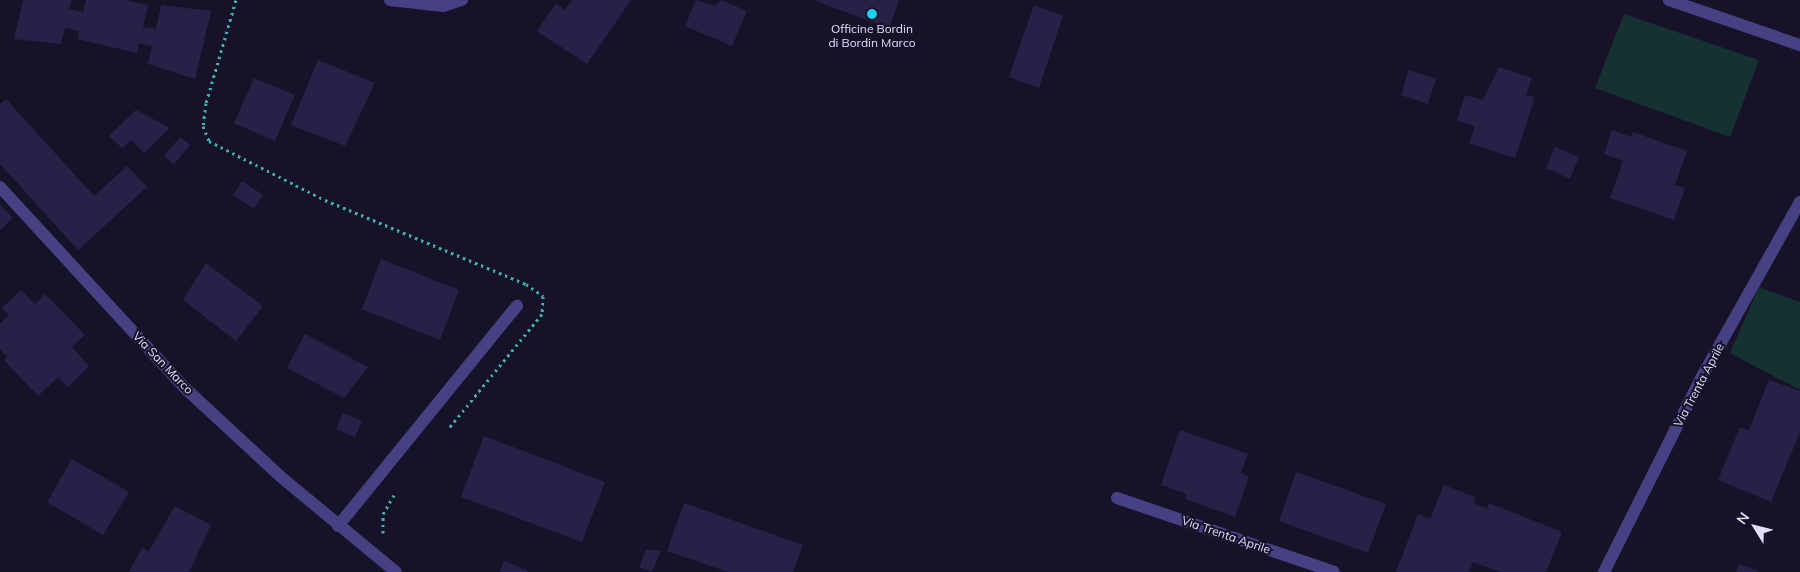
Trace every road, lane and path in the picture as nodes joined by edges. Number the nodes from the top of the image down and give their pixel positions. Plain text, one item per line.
1 (236, 0) edge
2 (390, 0) edge
3 (462, 0) edge
4 (1669, 0) edge
5 (1800, 45) edge
6 (0, 186) edge
7 (1800, 202) edge
8 (517, 306) dead end
9 (444, 434) dead end
10 (400, 487) dead end
11 (1117, 498) dead end
12 (338, 526) junction
13 (383, 537) dead end
14 (396, 572) edge
15 (1334, 572) edge
16 (1604, 572) edge

1 - 9 path
2 - 3 street
4 - 5 street
6 - 12 street, Via San Marco
7 - 16 street, Via Trenta Aprile
8 - 12 street
10 - 13 path
11 - 15 street, Via Trenta Aprile
12 - 14 street, Via San Marco

